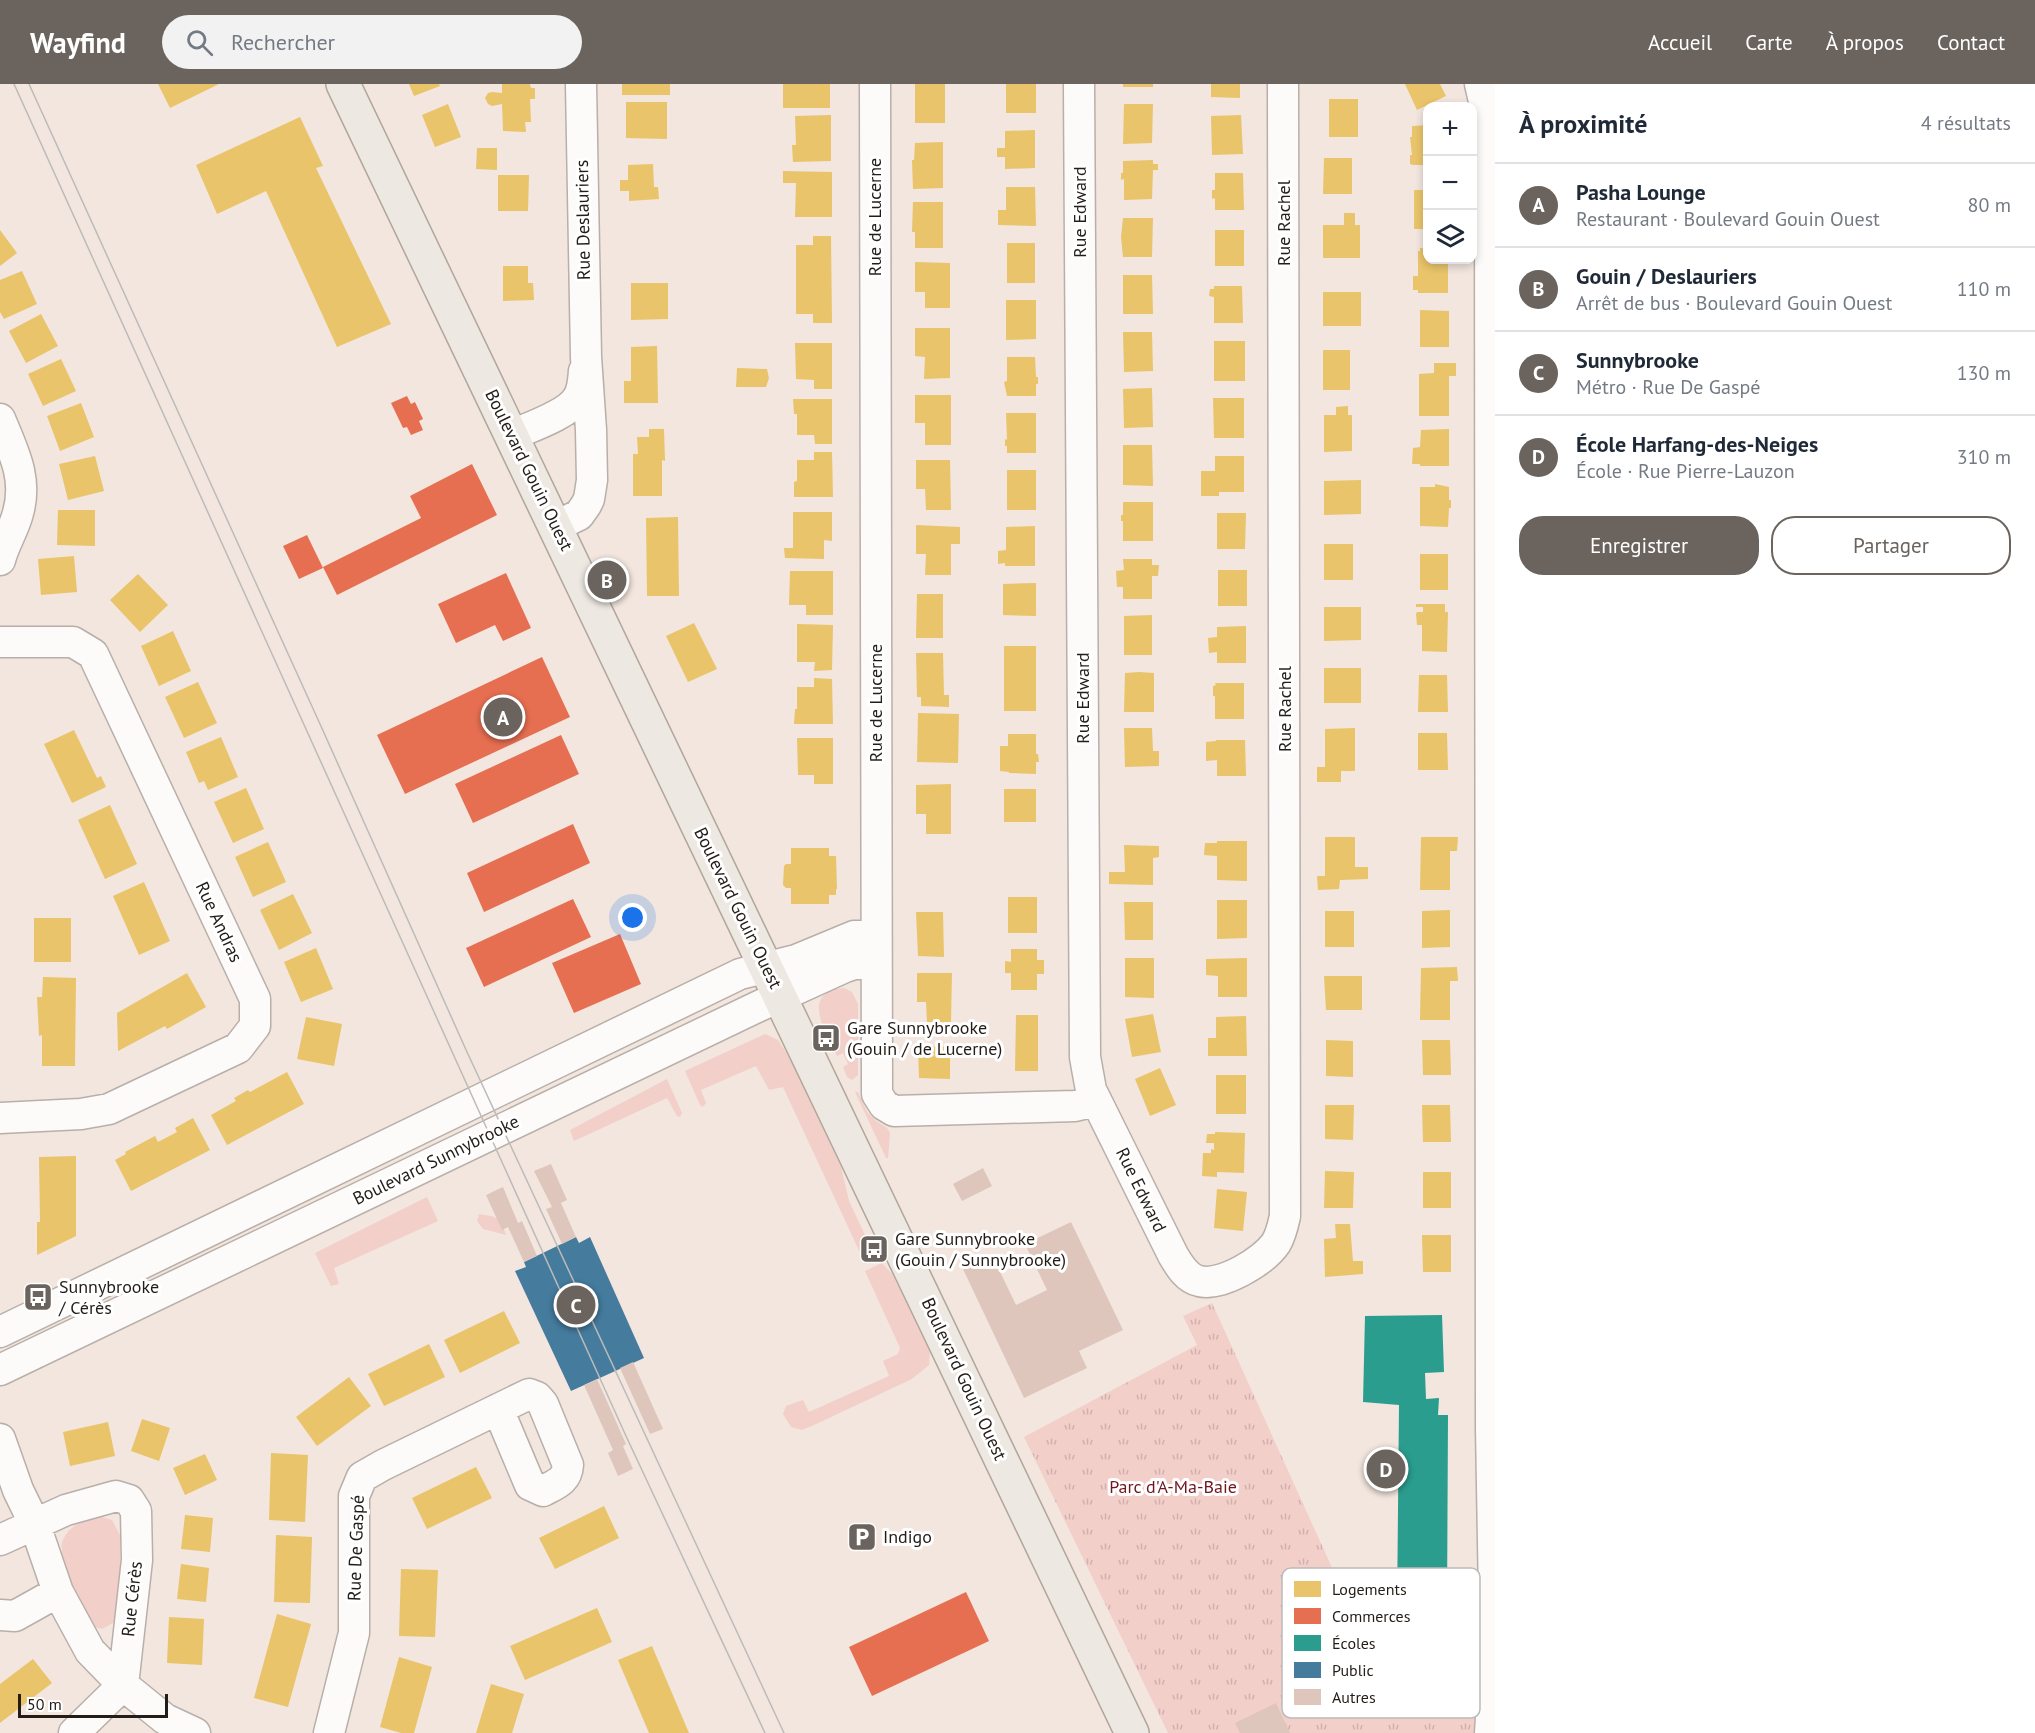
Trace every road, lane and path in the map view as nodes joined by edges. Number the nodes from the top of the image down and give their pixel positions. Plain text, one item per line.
1 (344, 84) edge
2 (581, 84) edge
3 (875, 84) edge
4 (1079, 84) edge
5 (1283, 84) edge
6 (1480, 84) edge
7 (586, 357) junction
8 (0, 419) edge
9 (512, 435) junction
10 (556, 526) junction
11 (0, 560) edge
12 (0, 642) edge
13 (876, 950) junction
14 (773, 982) junction
15 (1096, 1101) junction
16 (0, 1118) edge
17 (1198, 1281) joint
18 (0, 1332) edge
19 (0, 1370) edge
20 (498, 1409) dead end
21 (1493, 1428) edge
22 (0, 1440) edge
23 (35, 1525) junction
24 (0, 1540) edge
25 (58, 1592) junction
26 (0, 1615) edge
27 (123, 1685) junction
28 (74, 1733) edge
29 (195, 1733) edge
30 (329, 1733) edge
31 (1132, 1733) edge
32 (1491, 1733) edge

1 - 9 main road, Boulevard Gouin Ouest
2 - 7 street, Rue Deslauriers
3 - 13 street, Rue de Lucerne
4 - 15 street, Rue Edward
5 - 17 street, Rue Rachel
6 - 21 street
7 - 9 street, Rue Deslauriers
7 - 10 street, Rue Deslauriers
8 - 11 street
9 - 10 main road, Boulevard Gouin Ouest
10 - 14 main road, Boulevard Gouin Ouest
12 - 16 street, Rue Andras
13 - 14 street, Boulevard Sunnybrooke
13 - 15 street, Rue de Lucerne
14 - 18 street, Boulevard Sunnybrooke
14 - 19 street, Boulevard Sunnybrooke
14 - 31 main road, Boulevard Gouin Ouest
15 - 17 street, Rue Edward
20 - 30 street, Rue De Gaspé
21 - 32 street
22 - 23 street
23 - 24 street, Rue Cérès
23 - 25 street
23 - 27 street, Rue Cérès
25 - 26 street
25 - 27 street
27 - 28 street
27 - 29 street

